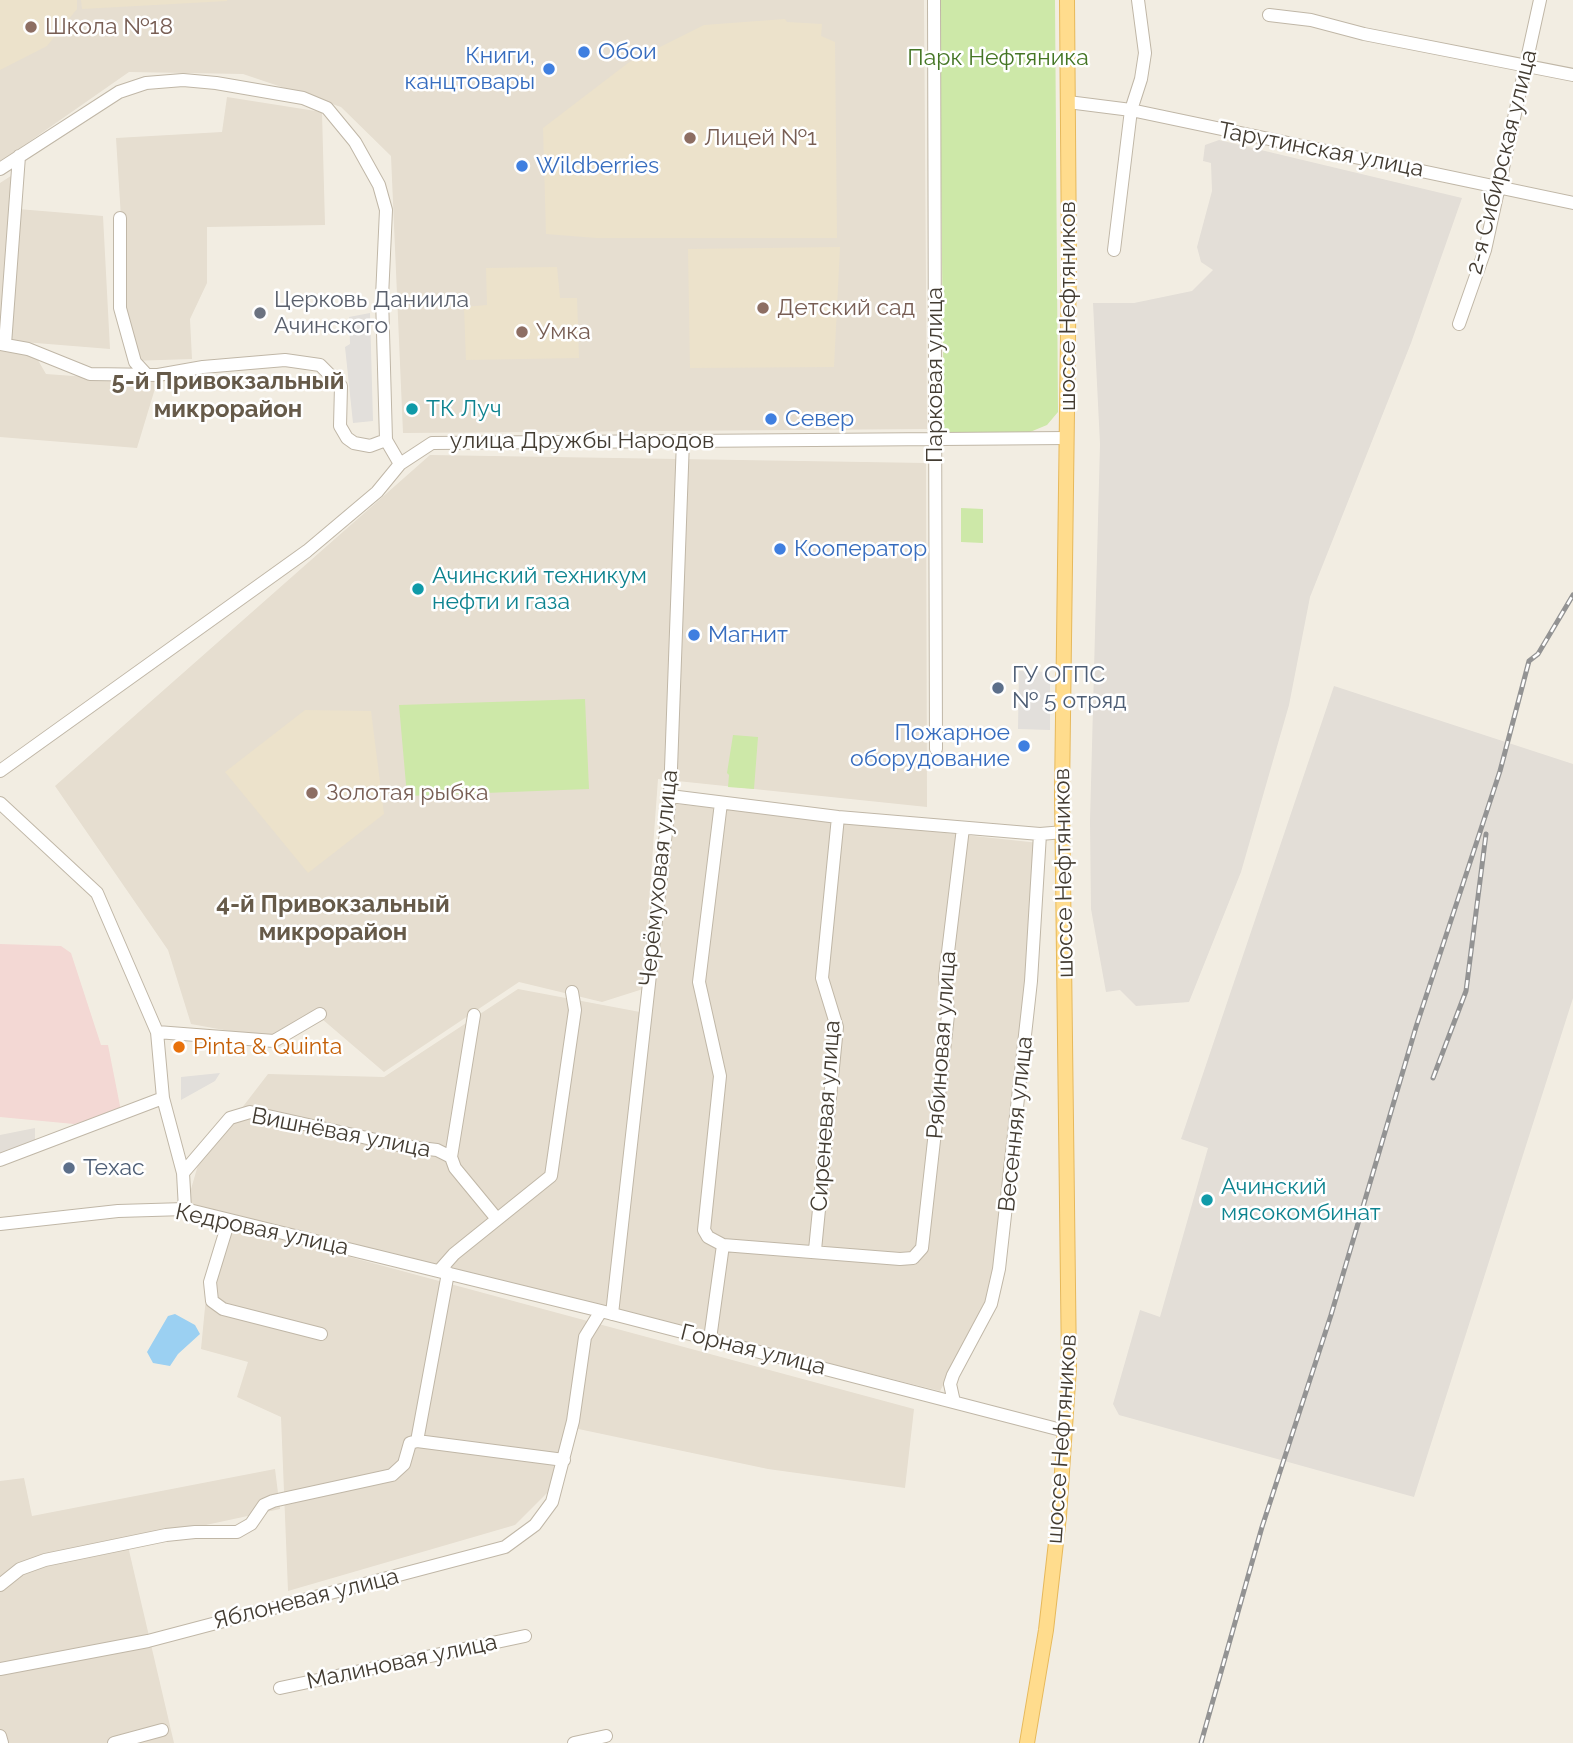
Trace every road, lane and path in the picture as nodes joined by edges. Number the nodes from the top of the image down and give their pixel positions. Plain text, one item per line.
1 (934, 0) edge
2 (1067, 0) edge
3 (1138, 0) edge
4 (1540, 0) edge
5 (1269, 15) dead end
6 (1527, 65) junction
7 (1573, 75) edge
8 (1068, 102) junction
9 (1131, 110) junction
10 (19, 156) junction
11 (0, 169) edge
12 (1500, 186) junction
13 (1573, 203) edge
14 (120, 218) dead end
15 (1114, 250) dead end
16 (1459, 324) dead end
17 (3, 344) edge
18 (146, 374) junction
19 (1066, 438) junction
20 (935, 439) junction
21 (386, 440) junction
22 (683, 440) junction
23 (400, 464) junction
24 (936, 749) dead end
25 (0, 771) edge
26 (670, 796) junction
27 (0, 803) edge
28 (721, 803) junction
29 (838, 817) junction
30 (963, 828) junction
31 (1064, 832) junction
32 (1040, 834) junction
33 (572, 992) dead end
34 (320, 1014) dead end
35 (474, 1016) dead end
36 (157, 1032) junction
37 (163, 1098) junction
38 (451, 1157) junction
39 (0, 1160) edge
40 (183, 1173) junction
41 (186, 1209) junction
42 (497, 1219) junction
43 (229, 1220) junction
44 (0, 1224) edge
45 (723, 1245) junction
46 (815, 1250) junction
47 (444, 1272) junction
48 (606, 1312) junction
49 (321, 1334) dead end
50 (710, 1339) junction
51 (954, 1402) junction
52 (1065, 1431) junction
53 (417, 1441) junction
54 (564, 1460) junction
55 (0, 1585) edge
56 (525, 1636) dead end
57 (0, 1669) edge
58 (280, 1688) dead end
59 (162, 1730) dead end
60 (0, 1736) edge
61 (606, 1736) dead end
62 (2, 1743) edge
63 (114, 1743) edge
64 (574, 1743) edge
65 (1027, 1743) edge

1 - 20 street, Парковая улица
2 - 8 main road, шоссе Нефтяников
3 - 9 street
4 - 6 street, 2-я Сибирская улица
5 - 6 street
6 - 7 street
6 - 12 street, 2-я Сибирская улица
8 - 9 street, Тарутинская улица
8 - 19 main road, шоссе Нефтяников
9 - 12 street, Тарутинская улица
9 - 15 street
10 - 11 street
10 - 17 street
10 - 21 street
12 - 13 street, Тарутинская улица
12 - 16 street, 2-я Сибирская улица
14 - 18 street
17 - 18 street
18 - 21 street
19 - 20 street, улица Дружбы Народов
19 - 31 main road, шоссе Нефтяников
20 - 22 street, улица Дружбы Народов
20 - 24 street, Парковая улица
21 - 23 street
22 - 23 street, улица Дружбы Народов
22 - 26 street, Черёмуховая улица
23 - 25 street, улица Дружбы Народов
26 - 28 street
26 - 48 street, Черёмуховая улица
27 - 36 street
28 - 29 street
28 - 45 street
29 - 30 street
29 - 46 street, Сиреневая улица
30 - 32 street
30 - 46 street, Рябиновая улица
31 - 32 street
31 - 52 main road, шоссе Нефтяников
32 - 51 street, Весенняя улица
33 - 42 street
34 - 36 street
35 - 38 street
36 - 37 street
37 - 39 street
37 - 40 street
38 - 40 street, Вишнёвая улица
38 - 42 street, Вишнёвая улица
40 - 41 street
41 - 43 street, Кедровая улица
41 - 44 street, Кедровая улица
42 - 47 street
43 - 47 street, Кедровая улица
43 - 49 street
45 - 46 street
45 - 50 street
47 - 48 street, Горная улица
47 - 53 street
48 - 50 street, Горная улица
48 - 54 street, Черёмуховая улица
50 - 51 street, Горная улица
51 - 52 street, Горная улица
52 - 65 main road, шоссе Нефтяников
53 - 54 street
53 - 55 street
54 - 57 street, Яблоневая улица
56 - 58 street, Малиновая улица
59 - 63 street
60 - 62 street
61 - 64 street

